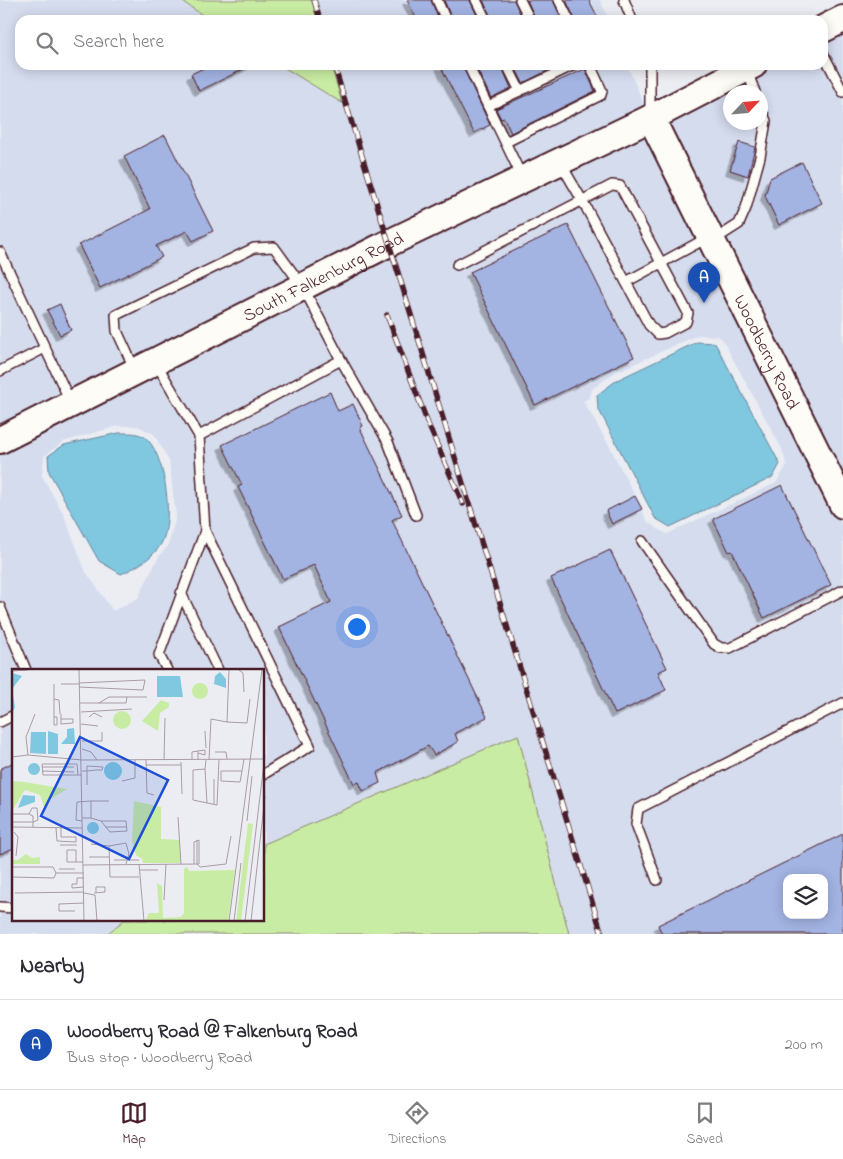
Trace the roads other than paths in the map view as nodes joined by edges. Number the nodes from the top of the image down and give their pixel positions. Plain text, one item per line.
1 (437, 0) edge
2 (476, 0) edge
3 (520, 0) edge
4 (559, 0) edge
5 (624, 0) edge
6 (444, 15) edge
7 (484, 15) edge
8 (528, 15) edge
9 (566, 15) edge
10 (630, 15) edge
11 (843, 18) edge
12 (828, 26) edge
13 (828, 60) edge
14 (470, 70) edge
15 (510, 70) edge
16 (552, 70) edge
17 (592, 70) edge
18 (650, 70) edge
19 (744, 70) edge
20 (751, 70) edge
21 (840, 78) edge
22 (754, 85) edge
23 (520, 91) junction
24 (843, 92) edge
25 (488, 106) junction
26 (650, 118) junction
27 (764, 130) edge
28 (506, 142) junction
29 (560, 161) junction
30 (523, 179) junction
31 (582, 200) junction
32 (711, 239) junction
33 (0, 252) edge
34 (662, 263) junction
35 (457, 265) dead end
36 (626, 282) junction
37 (303, 287) junction
38 (45, 348) junction
39 (341, 360) junction
40 (145, 366) junction
41 (0, 371) edge
42 (71, 403) junction
43 (199, 436) junction
44 (0, 440) edge
45 (843, 505) edge
46 (416, 515) dead end
47 (206, 531) junction
48 (642, 542) dead end
49 (843, 590) edge
50 (181, 593) junction
51 (0, 607) edge
52 (26, 669) edge
53 (166, 669) edge
54 (218, 669) edge
55 (843, 703) edge
56 (12, 716) edge
57 (0, 722) edge
58 (265, 771) edge
59 (657, 880) dead end

1 - 6 lane
2 - 7 lane
3 - 8 lane
4 - 9 lane
5 - 10 lane
11 - 12 street
13 - 21 lane
14 - 25 lane
15 - 23 lane
16 - 23 lane
17 - 28 lane
18 - 26 lane
19 - 26 street, South Falkenburg Road
20 - 22 lane
21 - 24 lane
23 - 25 lane
25 - 28 lane
26 - 29 street, South Falkenburg Road
26 - 32 street, Woodberry Road
27 - 32 lane
28 - 30 lane
29 - 30 street, South Falkenburg Road
29 - 31 lane
30 - 37 street, South Falkenburg Road
31 - 34 lane
31 - 35 lane
31 - 36 lane
32 - 34 lane
32 - 45 street, Woodberry Road
33 - 38 lane
34 - 36 lane
34 - 36 lane
37 - 39 lane
37 - 40 street, South Falkenburg Road
37 - 40 lane
38 - 41 lane
38 - 42 lane
39 - 43 lane
39 - 46 lane
40 - 42 street, South Falkenburg Road
40 - 43 lane
42 - 44 street, South Falkenburg Road
43 - 47 lane
47 - 50 lane
47 - 58 lane
48 - 49 lane
50 - 53 lane
50 - 54 lane
51 - 52 lane
55 - 59 lane
56 - 57 lane

